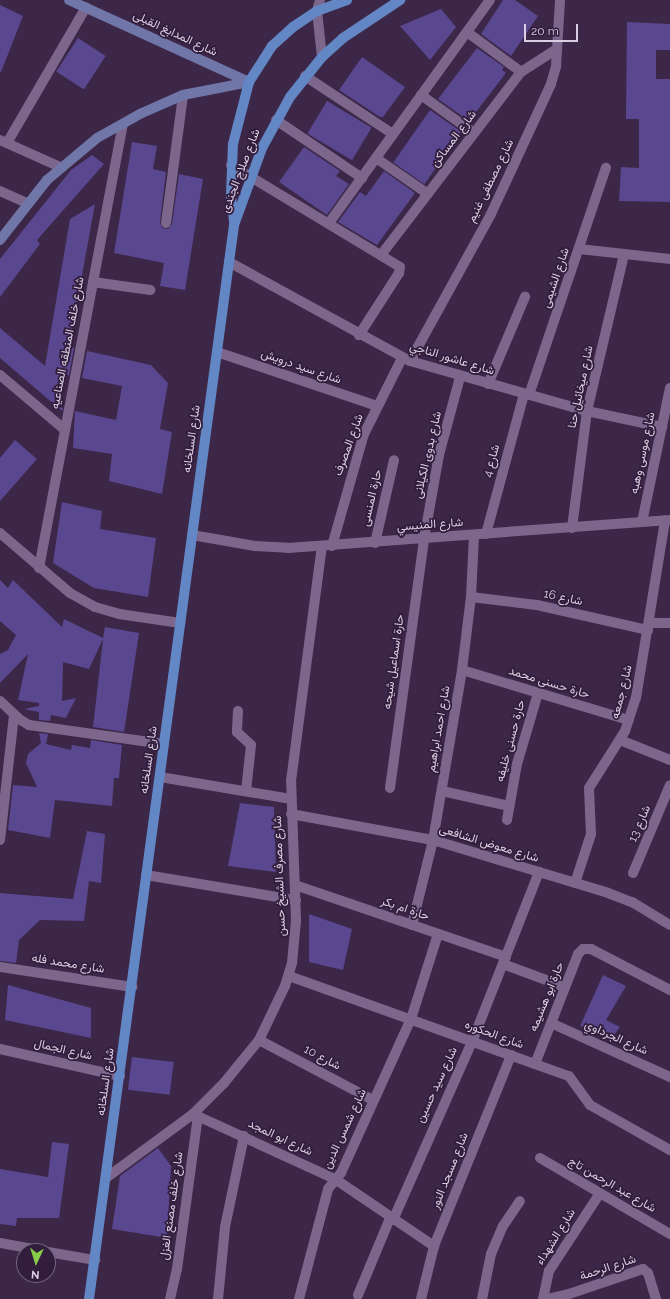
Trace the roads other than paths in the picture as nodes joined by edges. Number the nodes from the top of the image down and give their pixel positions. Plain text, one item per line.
1 (69, 0) edge
2 (320, 0) edge
3 (347, 0) edge
4 (400, 0) edge
5 (490, 0) edge
6 (560, 0) edge
7 (86, 7) junction
8 (317, 12) junction
9 (467, 32) junction
10 (557, 49) junction
11 (322, 57) junction
12 (521, 72) junction
13 (306, 76) junction
14 (249, 82) junction
15 (421, 95) junction
16 (183, 96) junction
17 (276, 120) junction
18 (123, 124) junction
19 (393, 134) junction
20 (474, 134) junction
21 (4, 141) edge
22 (376, 158) junction
23 (231, 165) junction
24 (60, 166) junction
25 (606, 168) dead end
26 (252, 176) junction
27 (362, 178) junction
28 (0, 191) edge
29 (428, 194) junction
30 (27, 203) junction
31 (166, 223) dead end
32 (329, 223) junction
33 (234, 225) junction
34 (0, 240) edge
35 (579, 249) junction
36 (624, 254) junction
37 (381, 255) junction
38 (670, 259) edge
39 (229, 262) junction
40 (93, 282) junction
41 (150, 290) dead end
42 (524, 297) dead end
43 (359, 335) junction
44 (217, 352) junction
45 (406, 360) junction
46 (0, 375) edge
47 (460, 377) junction
48 (488, 384) junction
49 (670, 388) edge
50 (527, 394) junction
51 (377, 406) junction
52 (587, 411) junction
53 (662, 427) junction
54 (65, 430) junction
55 (394, 460) dead end
56 (668, 520) edge
57 (642, 522) junction
58 (572, 528) junction
59 (0, 533) edge
60 (486, 534) junction
61 (474, 535) junction
62 (192, 536) junction
63 (424, 539) junction
64 (375, 543) junction
65 (327, 546) junction
66 (39, 568) junction
67 (471, 597) junction
68 (180, 623) junction
69 (670, 623) edge
70 (649, 627) junction
71 (462, 670) junction
72 (538, 693) junction
73 (0, 701) edge
74 (238, 711) dead end
75 (14, 715) junction
76 (629, 720) junction
77 (620, 740) junction
78 (164, 744) junction
79 (670, 760) edge
80 (160, 777) junction
81 (670, 785) edge
82 (390, 788) dead end
83 (246, 791) junction
84 (442, 791) junction
85 (291, 798) junction
86 (509, 806) junction
87 (291, 814) junction
88 (507, 820) dead end
89 (0, 840) edge
90 (433, 840) junction
91 (539, 872) junction
92 (633, 873) dead end
93 (146, 875) junction
94 (575, 883) junction
95 (295, 885) junction
96 (296, 900) junction
97 (412, 925) junction
98 (670, 925) edge
99 (438, 934) junction
100 (504, 961) junction
101 (0, 967) edge
102 (289, 976) junction
103 (132, 987) junction
104 (565, 987) junction
105 (670, 989) edge
106 (411, 1019) junction
107 (551, 1023) junction
108 (259, 1040) junction
109 (472, 1042) junction
110 (0, 1049) edge
111 (511, 1055) junction
112 (535, 1064) junction
113 (120, 1076) junction
114 (670, 1077) edge
115 (373, 1100) junction
116 (195, 1115) junction
117 (244, 1136) junction
118 (670, 1150) edge
119 (540, 1158) dead end
120 (106, 1178) junction
121 (335, 1179) junction
122 (600, 1193) junction
123 (520, 1201) dead end
124 (392, 1219) junction
125 (670, 1234) edge
126 (0, 1243) edge
127 (16, 1246) edge
128 (434, 1246) junction
129 (56, 1253) edge
130 (95, 1260) junction
131 (358, 1295) dead end
132 (89, 1299) edge
133 (170, 1299) edge
134 (218, 1299) edge
135 (299, 1299) edge
136 (421, 1299) edge
137 (482, 1299) edge
138 (543, 1299) edge
139 (547, 1299) edge
140 (656, 1299) edge

1 - 7 street, شارع المدابغ القبلى
2 - 8 street
3 - 8 main road, شارع صلاح الجندى
4 - 11 main road, شارع صلاح الجندى
5 - 9 street
6 - 10 street, شارع مصطفى غنيم
7 - 14 street, شارع المدابغ القبلى
7 - 21 street
8 - 11 street
8 - 14 main road, شارع صلاح الجندى
9 - 12 street
9 - 15 street
10 - 12 street, شارع المساكن
10 - 45 street, شارع مصطفى غنيم
11 - 13 main road, شارع صلاح الجندى
12 - 20 street, شارع المساكن
13 - 17 main road, شارع صلاح الجندى
13 - 19 street
14 - 16 street
14 - 23 main road, شارع صلاح الجندى
15 - 19 street
15 - 20 street
16 - 18 street
16 - 31 street
17 - 26 main road, شارع صلاح الجندى
17 - 27 street
18 - 24 street
18 - 40 street, شارع خلف المنطقه الصناعيه
19 - 22 street
20 - 29 street, شارع المساكن
21 - 24 street
22 - 27 street
22 - 29 street
23 - 26 street
23 - 33 main road, شارع صلاح الجندى
24 - 30 street
25 - 35 street, شارع الشيمى
26 - 32 street
26 - 33 main road, شارع صلاح الجندى
27 - 32 street
28 - 30 street
29 - 37 street, شارع المساكن
30 - 34 street
32 - 37 street
33 - 39 main road, شارع السلخانه
35 - 36 street
35 - 50 street, شارع الشيمى
36 - 38 street
36 - 52 street, شارع ميخائيل حنا
37 - 43 street
39 - 43 street, شارع عاشور الناجي
39 - 44 main road, شارع السلخانه
40 - 41 street
40 - 54 street, شارع خلف المنطقه الصناعيه
42 - 48 street
43 - 45 street, شارع عاشور الناجي
44 - 51 street, شارع سيد درويش
44 - 62 main road, شارع السلخانه
45 - 47 street, شارع عاشور الناجي
45 - 51 street, شارع المصرف
46 - 54 street
47 - 48 street, شارع عاشور الناجي
47 - 63 street, شارع بدوى الكيلانى
48 - 50 street, شارع عاشور الناجي
49 - 53 street, شارع موسى وهبه
50 - 52 street, شارع عاشور الناجي
50 - 60 street, شارع 4
51 - 65 street, شارع المصرف
52 - 53 street, شارع عاشور الناجي
52 - 58 street, شارع ميخائيل حنا
53 - 57 street, شارع موسى وهبه
54 - 66 street, شارع خلف المنطقه الصناعيه
55 - 64 street, حارة المنسى
56 - 57 street, شارع المنيسي
56 - 70 street, شارع جمعه
57 - 58 street, شارع المنيسي
58 - 60 street, شارع المنيسي
59 - 66 street
60 - 61 street, شارع المنيسي
61 - 63 street, شارع المنيسي
61 - 67 street, شارع احمد ابراهيم
62 - 65 street, شارع المنيسي
62 - 68 main road, شارع السلخانه
63 - 64 street, شارع المنيسي
63 - 82 street, حارة اسماعيل شيحه
64 - 65 street, شارع المنيسي
65 - 85 street, شارع مصرف الشيخ حسن
66 - 68 street
67 - 70 street, شارع 16
67 - 71 street, شارع احمد ابراهيم
68 - 78 main road, شارع السلخانه
69 - 70 street, شارع 16
70 - 76 street, شارع جمعه
71 - 72 street, حارة حسنى محمد
71 - 84 street, شارع احمد ابراهيم
72 - 76 street, حارة حسنى محمد
72 - 86 street, حارة حسنى خليفه
73 - 75 street
74 - 83 street
75 - 78 street
75 - 89 street
76 - 77 street, شارع جمعه
77 - 79 street
77 - 94 street, شارع جمعه
78 - 80 main road, شارع السلخانه
80 - 83 street
80 - 93 main road, شارع السلخانه
81 - 92 street, شارع 13
83 - 85 street
84 - 86 street
84 - 90 street, شارع احمد ابراهيم
85 - 87 street, شارع مصرف الشيخ حسن
86 - 88 street, حارة حسنى خليفه
87 - 90 street, شارع معوض الشافعى
87 - 95 street, شارع مصرف الشيخ حسن
90 - 91 street, شارع معوض الشافعى
90 - 97 street, شارع احمد ابراهيم
91 - 94 street, شارع معوض الشافعى
91 - 100 street, شارع سيد حسين
93 - 96 street
93 - 103 main road, شارع السلخانه
94 - 98 street, شارع معوض الشافعى
95 - 96 street, شارع مصرف الشيخ حسن
95 - 97 street, حارة ام بكر
96 - 102 street, شارع مصرف الشيخ حسن
97 - 99 street, حارة ام بكر
99 - 100 street, حارة ام بكر
99 - 106 street, شارع شمس الدين
100 - 104 street, حارة ام بكر
100 - 109 street, شارع سيد حسين
101 - 103 street, شارع محمد فله
102 - 106 street, شارع الحكوره
102 - 108 street, شارع مصرف الشيخ حسن
103 - 113 main road, شارع السلخانه
104 - 105 street, حارة ابو هشيمه
104 - 107 street, حارة ابو هشيمه
106 - 109 street, شارع الحكوره
106 - 115 street, شارع شمس الدين
107 - 112 street, حارة ابو هشيمه
107 - 114 street, شارع الجرداوي
108 - 115 street, شارع 10
108 - 116 street, شارع مصرف الشيخ حسن
109 - 111 street, شارع الحكوره
109 - 124 street, شارع سيد حسين
110 - 113 street, شارع الجمال
111 - 112 street, شارع الحكوره
111 - 128 street, شارع مسجد النور
112 - 118 street, شارع الحكوره
113 - 120 main road, شارع السلخانه
115 - 121 street, شارع شمس الدين
116 - 117 street, شارع ابو المجد
116 - 120 street, شارع مصرف الشيخ حسن
116 - 133 street, شارع خلف مصنع الغزل
117 - 121 street, شارع ابو المجد
117 - 134 street
119 - 122 street, شارع عبد الرحمن تاج
120 - 130 main road, شارع السلخانه
121 - 124 street, شارع ابو المجد
121 - 135 street, شارع شمس الدين
122 - 125 street, شارع عبد الرحمن تاج
122 - 138 street, شارع الشهداء
123 - 137 street
124 - 128 street, شارع ابو المجد
124 - 131 street, شارع سيد حسين
126 - 127 street
128 - 136 street, شارع مسجد النور
129 - 130 street
130 - 132 main road, شارع السلخانه
139 - 140 street, شارع الرحمة

